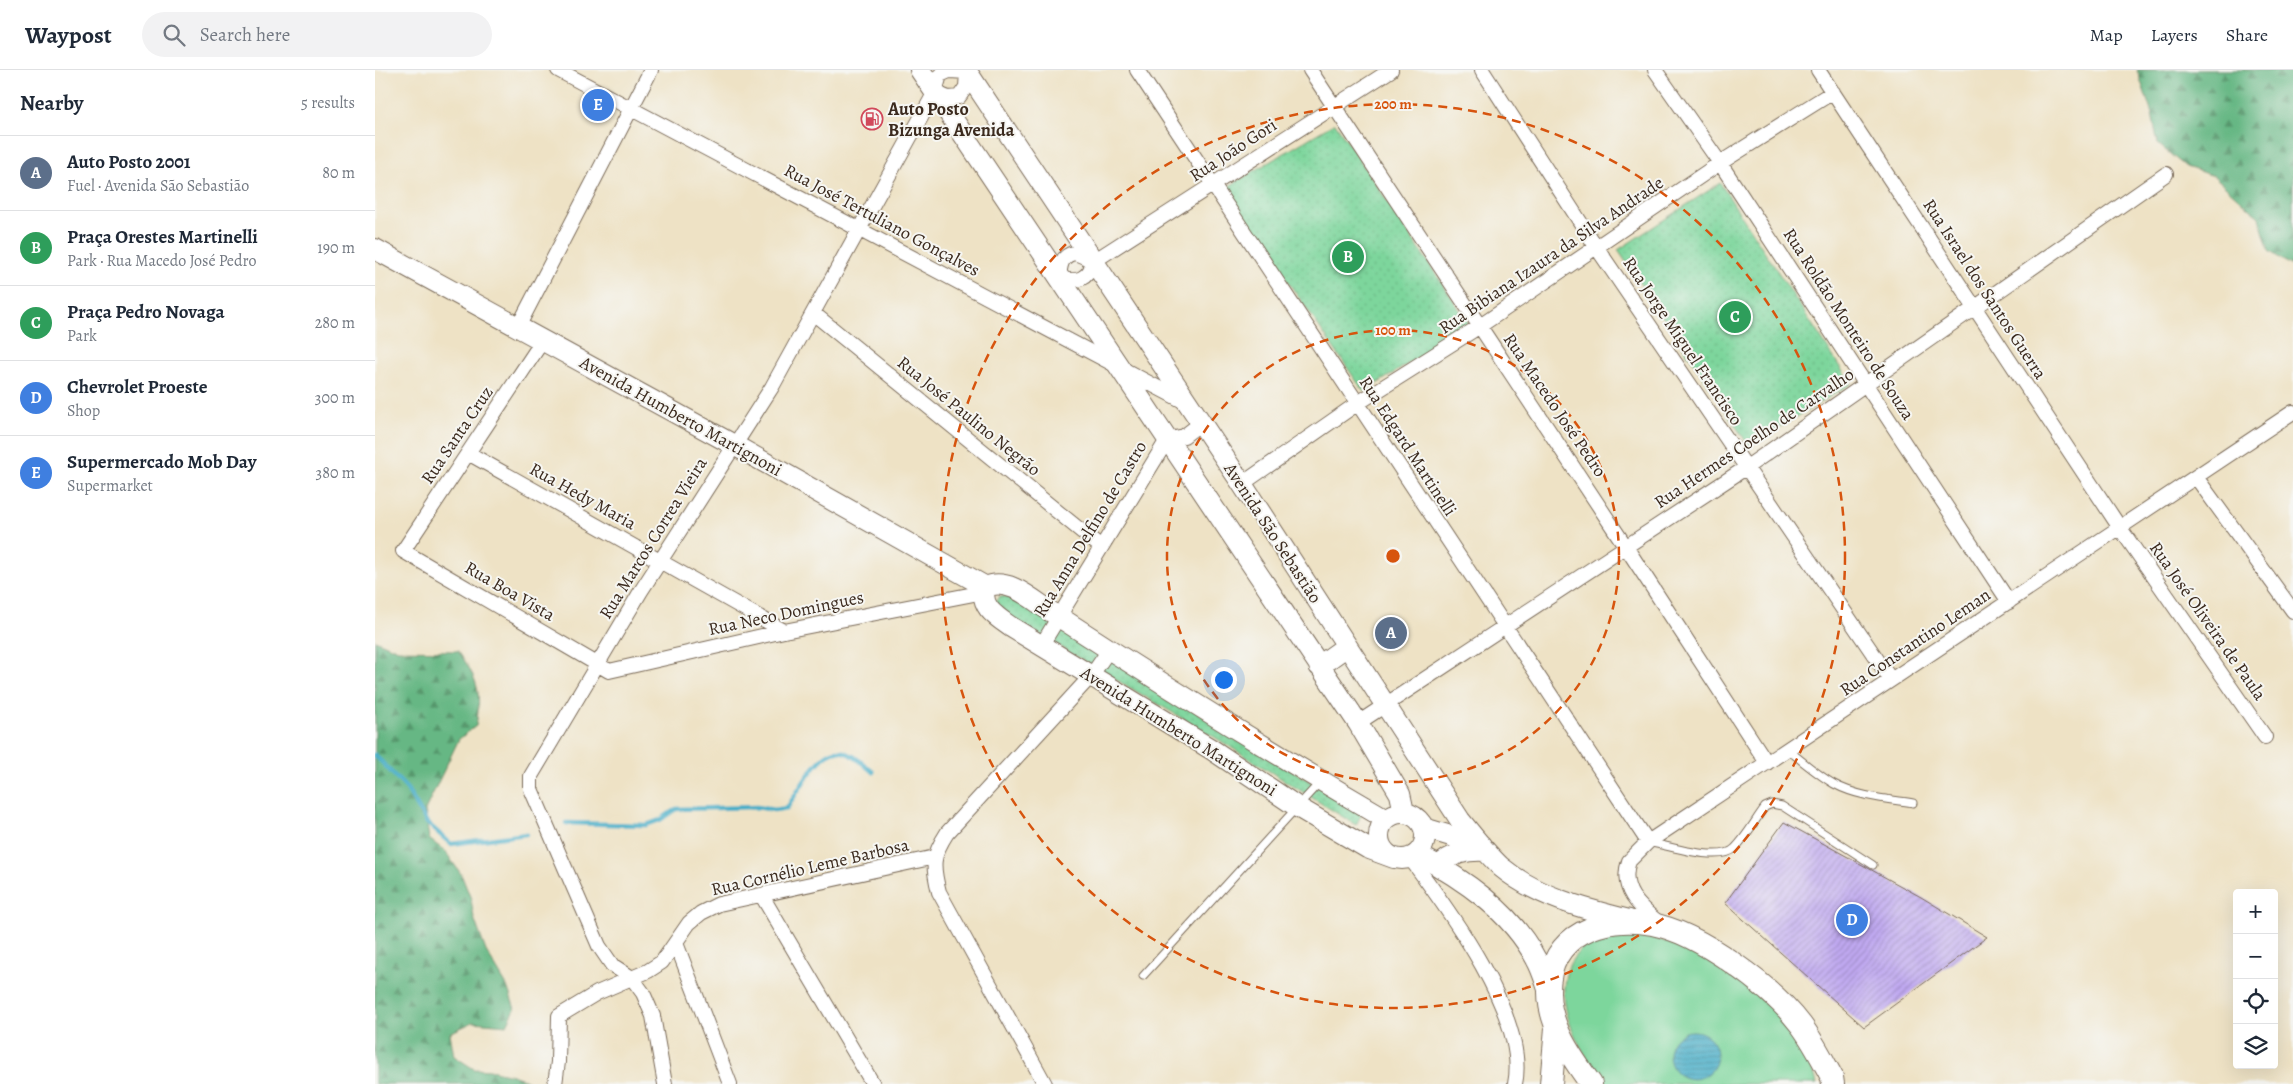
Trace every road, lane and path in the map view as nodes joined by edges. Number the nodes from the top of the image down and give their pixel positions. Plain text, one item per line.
1 (557, 70) edge
2 (651, 70) edge
3 (920, 70) edge
4 (1137, 70) edge
5 (1310, 70) edge
6 (1391, 70) edge
7 (1482, 70) edge
8 (1655, 70) edge
9 (1818, 70) edge
10 (967, 71) edge
11 (935, 92) junction
12 (1833, 92) junction
13 (1334, 107) junction
14 (631, 109) junction
15 (1720, 163) junction
16 (2166, 174) dead end
17 (1213, 185) junction
18 (859, 230) junction
19 (1597, 248) junction
20 (375, 249) edge
21 (1094, 261) junction
22 (1059, 278) junction
23 (1975, 308) junction
24 (813, 313) junction
25 (1480, 326) junction
26 (518, 327) junction
27 (543, 340) junction
28 (1121, 368) junction
29 (1866, 384) junction
30 (1358, 403) junction
31 (1188, 404) junction
32 (2293, 412) edge
33 (1201, 423) junction
34 (1167, 440) junction
35 (734, 445) junction
36 (468, 453) junction
37 (1747, 467) junction
38 (2196, 476) junction
39 (1243, 484) junction
40 (2120, 528) junction
41 (1101, 547) junction
42 (1626, 547) junction
43 (403, 551) joint
44 (660, 561) junction
45 (985, 590) junction
46 (2009, 602) junction
47 (2293, 611) edge
48 (1059, 617) junction
49 (1505, 626) junction
50 (784, 631) junction
51 (1041, 646) junction
52 (1347, 646) junction
53 (1109, 650) junction
54 (597, 663) junction
55 (1319, 666) junction
56 (1091, 676) junction
57 (1891, 680) junction
58 (1384, 705) junction
59 (1357, 723) junction
60 (2265, 737) dead end
61 (1787, 750) junction
62 (1767, 763) junction
63 (1322, 780) junction
64 (1913, 803) dead end
65 (1299, 808) junction
66 (1395, 816) junction
67 (1424, 828) junction
68 (1648, 842) junction
69 (1484, 848) junction
70 (1407, 856) junction
71 (935, 857) junction
72 (1873, 865) dead end
73 (1439, 866) junction
74 (762, 896) junction
75 (1641, 923) junction
76 (1665, 928) junction
77 (676, 943) junction
78 (1143, 976) dead end
79 (632, 978) junction
80 (1549, 992) junction
81 (1556, 1022) junction
82 (1834, 1082) edge
83 (555, 1084) edge
84 (665, 1084) edge
85 (730, 1084) edge
86 (873, 1084) edge
87 (1045, 1084) edge
88 (1515, 1084) edge
89 (1551, 1084) edge
90 (1591, 1084) edge

1 - 14 street, Rua José Tertuliano Gonçalves
2 - 14 street
3 - 11 main road, Avenida São Sebastião
4 - 17 street, Rua Edgard Martinelli
5 - 13 street, Rua Macedo José Pedro
6 - 13 street, Rua João Gori
7 - 19 street, Rua Jorge Miguel Francisco
8 - 15 street, Rua Roldão Monteiro de Souza
9 - 12 street, Rua Israel dos Santos Guerra
10 - 11 street, Rua Marcos Correa Vieira
10 - 11 street
10 - 21 main road, Avenida São Sebastião
11 - 18 street, Rua Marcos Correa Vieira
11 - 22 main road, Avenida São Sebastião
12 - 15 street, Rua Bibiana Izaura da Silva Andrade
12 - 23 street, Rua Israel dos Santos Guerra
13 - 17 street, Rua João Gori
13 - 25 street, Rua Macedo José Pedro
14 - 18 street, Rua José Tertuliano Gonçalves
14 - 26 street
15 - 19 street, Rua Bibiana Izaura da Silva Andrade
15 - 29 street, Rua Roldão Monteiro de Souza
16 - 23 street, Rua Hermes Coelho de Carvalho
17 - 21 street, Rua João Gori
17 - 30 street, Rua Edgard Martinelli
18 - 24 street, Rua Marcos Correa Vieira
18 - 28 street, Rua José Tertuliano Gonçalves
19 - 25 street, Rua Bibiana Izaura da Silva Andrade
19 - 37 street, Rua Jorge Miguel Francisco
20 - 26 main road, Avenida Humberto Martignoni
21 - 22 street, Rua João Gori
21 - 22 street
21 - 31 main road, Avenida São Sebastião
22 - 28 main road, Avenida São Sebastião
23 - 29 street, Rua Hermes Coelho de Carvalho
23 - 40 street, Rua Israel dos Santos Guerra
24 - 35 street, Rua Marcos Correa Vieira
24 - 41 street, Rua José Paulino Negrão
25 - 30 street, Rua Bibiana Izaura da Silva Andrade
25 - 42 street, Rua Macedo José Pedro
26 - 27 main road, Avenida Humberto Martignoni
27 - 35 main road, Avenida Humberto Martignoni
27 - 36 street, Rua Santa Cruz
28 - 31 street, Rua José Tertuliano Gonçalves
28 - 34 main road, Avenida São Sebastião
29 - 37 street, Rua Hermes Coelho de Carvalho
29 - 46 street, Rua Roldão Monteiro de Souza
30 - 39 street, Rua Bibiana Izaura da Silva Andrade
30 - 49 street, Rua Edgard Martinelli
31 - 33 main road, Avenida São Sebastião
32 - 38 street, Rua Constantino Leman
33 - 34 street, Rua Anna Delfino de Castro
33 - 39 main road, Avenida São Sebastião
34 - 41 street, Rua Anna Delfino de Castro
34 - 55 main road, Avenida São Sebastião
35 - 44 street, Rua Marcos Correa Vieira
35 - 45 main road, Avenida Humberto Martignoni
36 - 43 street, Rua Santa Cruz
36 - 44 street, Rua Hedy Maria
37 - 42 street, Rua Hermes Coelho de Carvalho
37 - 57 street, Rua Jorge Miguel Francisco
38 - 40 street, Rua Constantino Leman
38 - 47 street
39 - 52 main road, Avenida São Sebastião
40 - 46 street, Rua Constantino Leman
40 - 60 street, Rua José Oliveira de Paula
41 - 48 street, Rua Anna Delfino de Castro
42 - 49 street, Rua Hermes Coelho de Carvalho
42 - 62 street, Rua Macedo José Pedro
43 - 54 street, Rua Boa Vista
44 - 50 street, Rua Hedy Maria
44 - 54 street, Rua Marcos Correa Vieira
45 - 48 main road, Avenida Humberto Martignoni
45 - 50 street, Rua Neco Domingues
45 - 51 main road, Avenida Humberto Martignoni
46 - 57 street, Rua Constantino Leman
48 - 51 street, Rua Anna Delfino de Castro
48 - 53 main road, Avenida Humberto Martignoni
49 - 58 street, Rua Hermes Coelho de Carvalho
49 - 68 street, Rua Edgard Martinelli
50 - 54 street, Rua Neco Domingues
51 - 56 main road, Avenida Humberto Martignoni
52 - 55 main road
52 - 58 main road, Avenida São Sebastião
53 - 56 street
53 - 63 main road, Avenida Humberto Martignoni
54 - 79 street, Rua Marcos Correa Vieira
55 - 59 main road, Avenida São Sebastião
56 - 65 main road, Avenida Humberto Martignoni
56 - 71 street
57 - 61 street, Rua Constantino Leman
58 - 59 street, Rua Hermes Coelho de Carvalho
58 - 69 main road, Avenida São Sebastião
59 - 66 main road, Avenida São Sebastião
61 - 62 street, Rua Constantino Leman
61 - 64 lane
62 - 68 street, Rua Constantino Leman
63 - 65 lane
63 - 66 main road, Avenida Humberto Martignoni
65 - 70 main road, Avenida Humberto Martignoni
65 - 78 lane
66 - 67 main road, Avenida Humberto Martignoni
66 - 70 main road
67 - 69 main road
67 - 70 main road
68 - 72 lane
68 - 76 street, Rua Constantino Leman
69 - 73 main road
69 - 75 main road, Avenida São Sebastião
70 - 73 main road
70 - 88 street
71 - 74 street, Rua Cornélio Leme Barbosa
71 - 87 street
73 - 80 main road
74 - 77 street, Rua Cornélio Leme Barbosa
74 - 86 street
75 - 76 main road
75 - 80 main road
76 - 82 main road
77 - 79 street, Rua Cornélio Leme Barbosa
77 - 85 street
79 - 83 street, Rua Cornélio Leme Barbosa
79 - 84 street
80 - 81 main road
81 - 89 main road
81 - 90 main road

